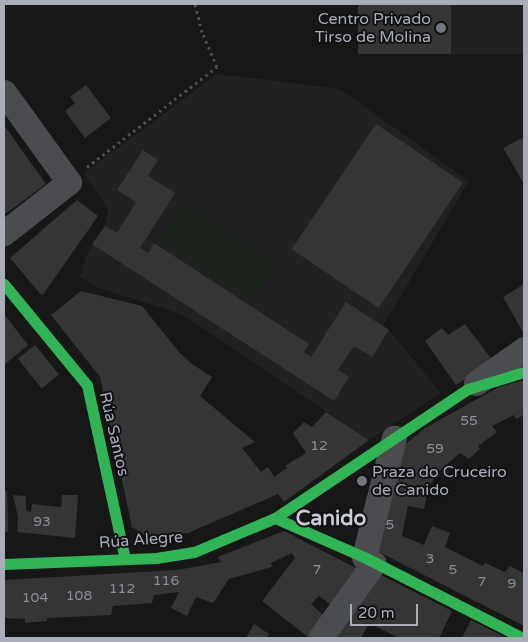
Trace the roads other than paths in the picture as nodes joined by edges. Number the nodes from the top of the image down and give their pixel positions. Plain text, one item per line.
1 (4, 92) edge
2 (4, 233) edge
3 (4, 284) edge
4 (524, 349) edge
5 (524, 372) edge
6 (468, 389) junction
7 (394, 438) junction
8 (275, 518) junction
9 (125, 559) junction
10 (369, 560) junction
11 (4, 564) edge
12 (320, 638) edge
13 (523, 638) edge

1 - 2 street
3 - 9 street, Rúa Santos
4 - 6 street
5 - 6 street
6 - 7 street
7 - 8 street
7 - 10 street
8 - 9 street, Rúa Alegre
8 - 10 street
9 - 11 street, Rúa Alegre
10 - 12 street
10 - 13 street

